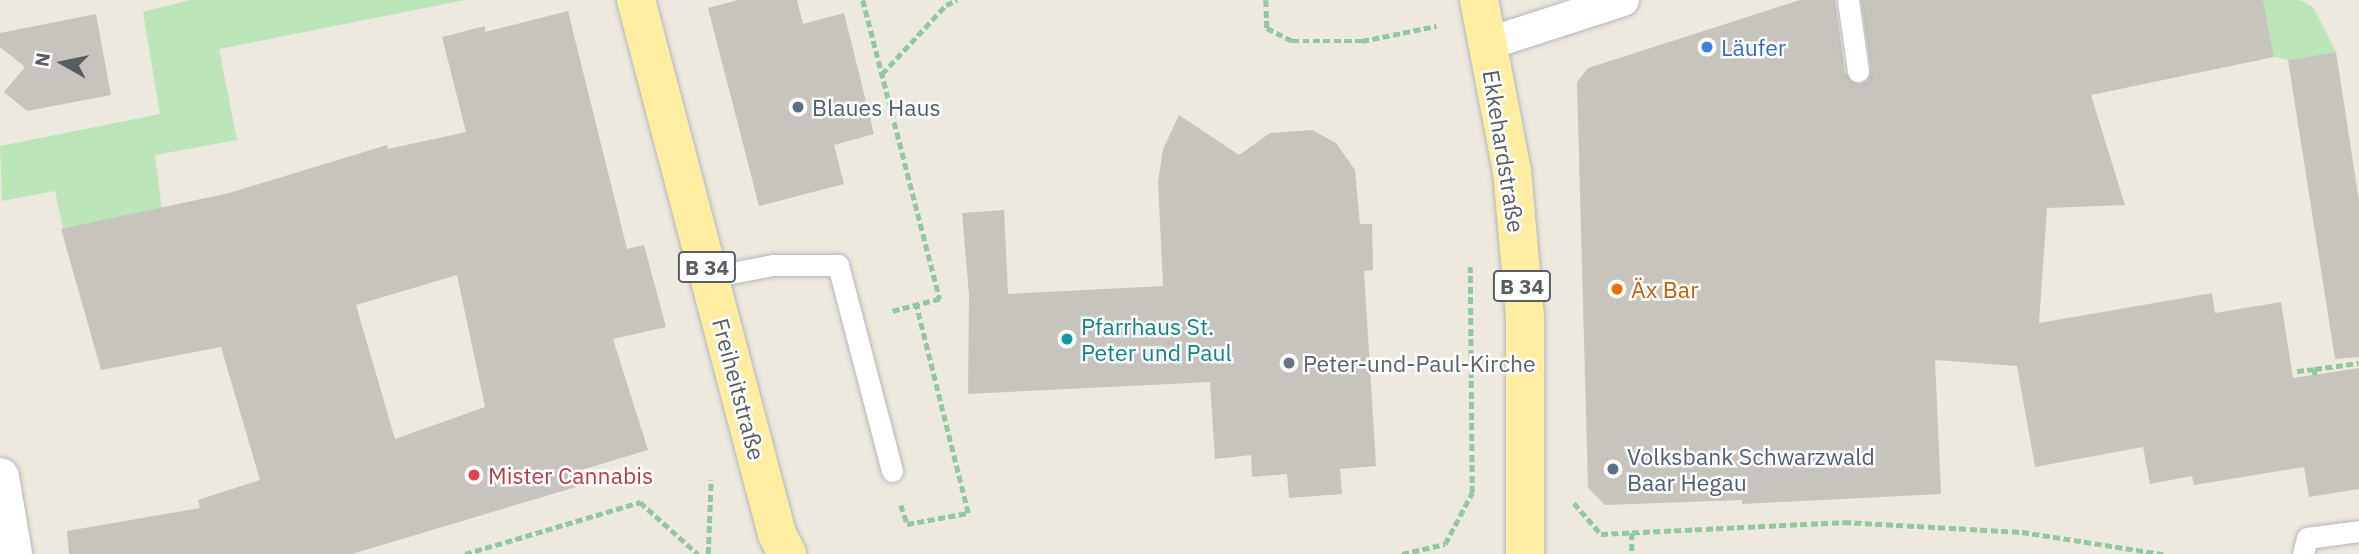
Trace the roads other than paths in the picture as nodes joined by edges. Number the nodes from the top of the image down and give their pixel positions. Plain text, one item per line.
1 (636, 0) edge
2 (1479, 0) edge
3 (1623, 0) edge
4 (1848, 0) edge
5 (1487, 44) junction
6 (1857, 71) dead end
7 (710, 277) junction
8 (892, 471) road end
9 (0, 477) edge
10 (2359, 531) edge
11 (778, 547) edge
12 (13, 554) edge
13 (1525, 554) edge
14 (2303, 554) edge

1 - 7 main road, Freiheitstraße / B 34
2 - 5 main road, Ekkehardstraße / B 34
3 - 5 street
4 - 6 lane
5 - 13 main road, Ekkehardstraße / B 34
7 - 8 lane
7 - 11 main road, Freiheitstraße / B 34
9 - 12 street
10 - 14 lane

